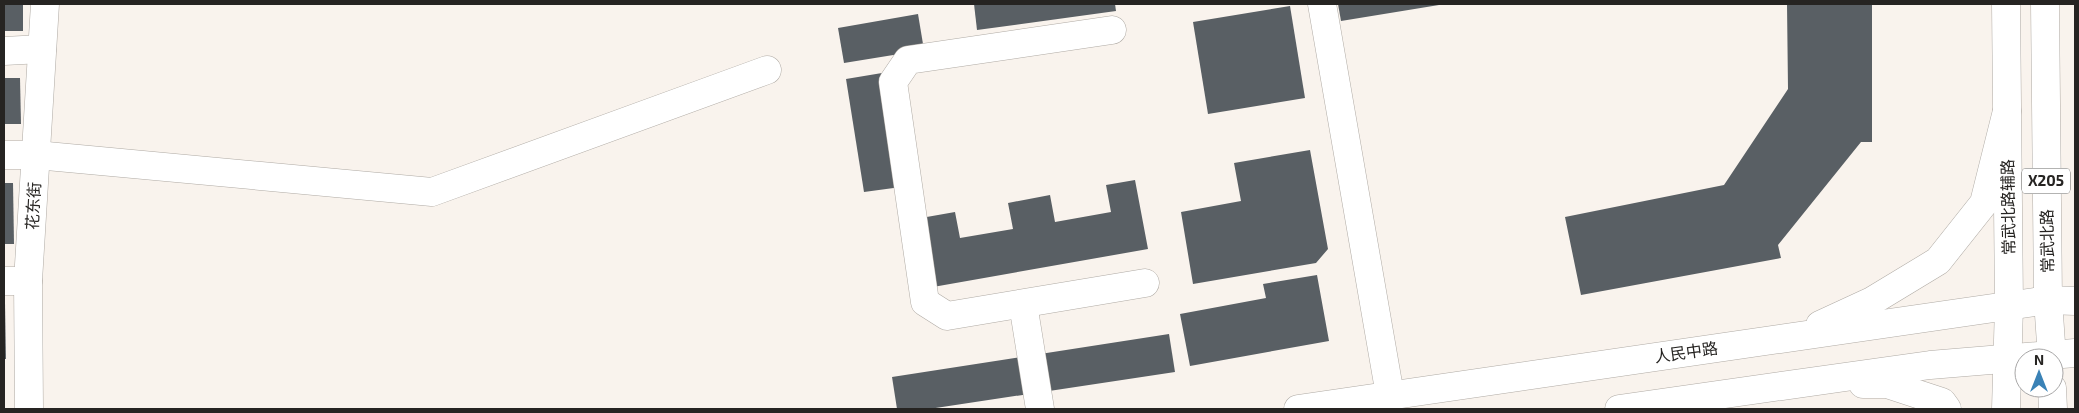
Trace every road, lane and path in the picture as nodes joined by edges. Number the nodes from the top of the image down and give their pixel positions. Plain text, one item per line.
1 (45, 4) edge
2 (1322, 4) edge
3 (2006, 4) edge
4 (2045, 4) edge
5 (1112, 30) dead end
6 (42, 49) junction
7 (4, 51) edge
8 (767, 70) dead end
9 (2007, 111) junction
10 (4, 155) edge
11 (36, 155) junction
12 (16, 281) edge
13 (1145, 284) dead end
14 (2048, 300) junction
15 (2075, 301) edge
16 (1023, 304) junction
17 (2009, 306) junction
18 (1794, 337) junction
19 (2058, 348) edge
20 (2008, 358) junction
21 (2014, 358) edge
22 (1802, 383) junction
23 (1390, 395) junction
24 (29, 409) edge
25 (1040, 409) edge
26 (1298, 409) edge
27 (1619, 409) edge
28 (1948, 409) edge
29 (2006, 409) edge

1 - 6 main road, 花东街
2 - 23 main road
3 - 9 main road, 常武北路辅路
4 - 14 main road, 常武北路 / X205
5 - 16 main road
6 - 7 main road
6 - 11 main road, 花东街
8 - 11 main road
9 - 17 main road, 常武北路辅路
9 - 18 main road
10 - 11 main road
11 - 12 main road, 花东街
12 - 24 main road, 花东街
13 - 16 main road
14 - 15 main road, 人民中路
14 - 17 main road, 人民中路
14 - 19 main road, 常武北路 / X205
16 - 25 main road
17 - 18 main road, 人民中路
17 - 20 main road, 常武北路辅路
18 - 23 main road, 人民中路
20 - 21 main road
20 - 22 main road
20 - 29 main road, 常武北路辅路
22 - 27 main road
22 - 28 main road
23 - 26 main road, 人民中路

